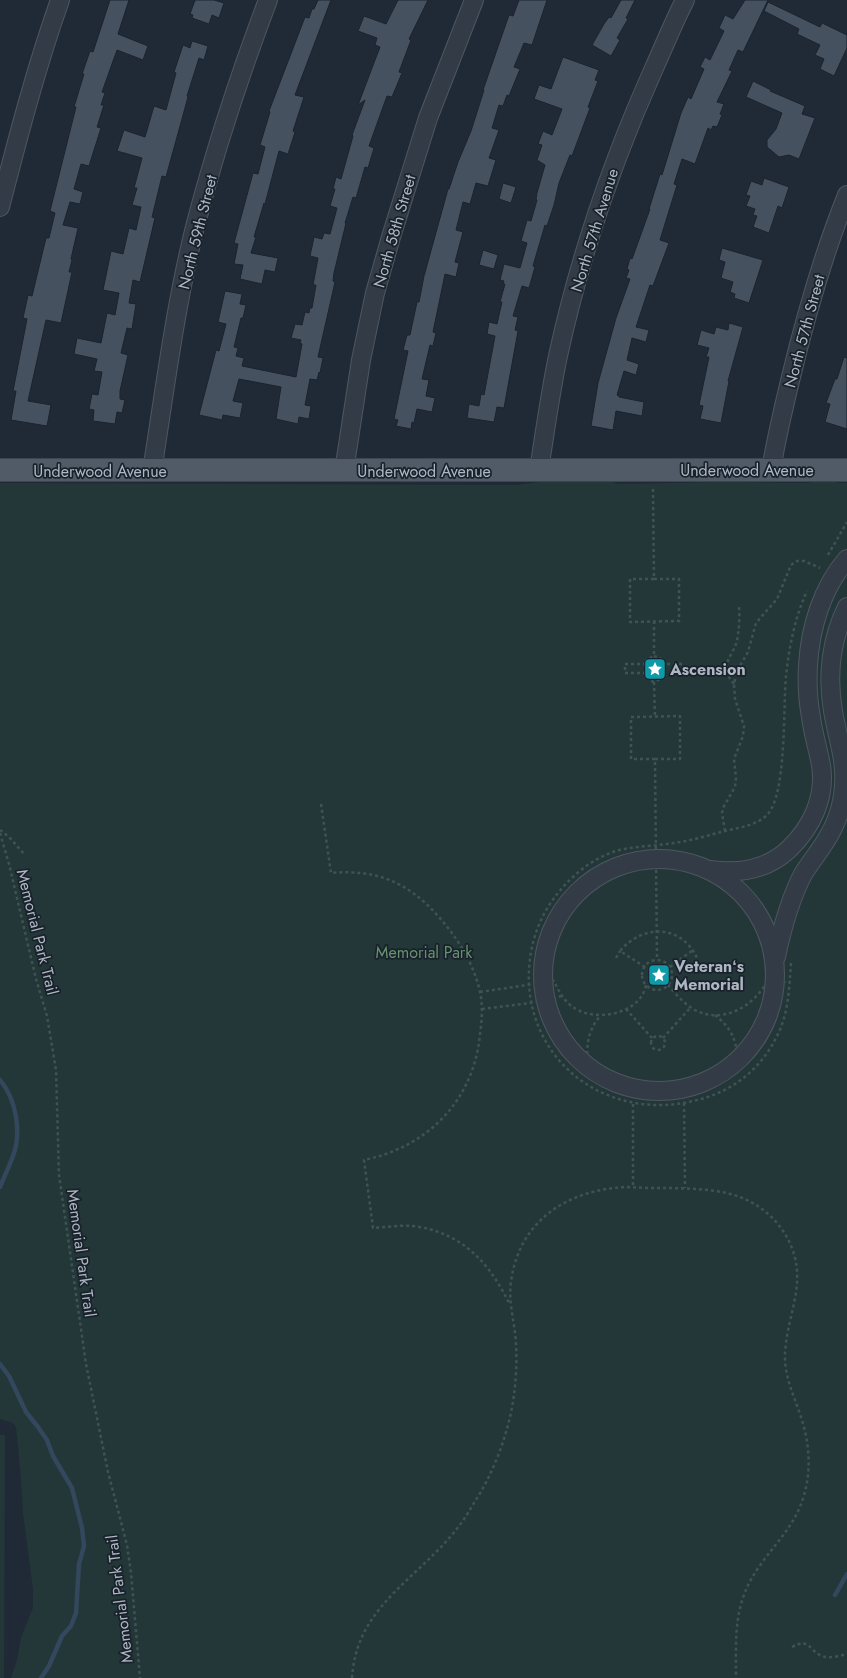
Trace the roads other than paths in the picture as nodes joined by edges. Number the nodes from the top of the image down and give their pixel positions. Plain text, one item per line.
1 (60, 0) edge
2 (268, 0) edge
3 (474, 0) edge
4 (685, 0) edge
5 (847, 195) edge
6 (0, 207) edge
7 (0, 470) edge
8 (539, 470) junction
9 (771, 470) junction
10 (847, 470) edge
11 (152, 471) junction
12 (344, 471) junction
13 (847, 559) edge
14 (847, 607) edge
15 (705, 869) junction
16 (783, 962) junction

1 - 6 street
2 - 11 street, North 59th Street
3 - 12 street, North 58th Street
4 - 8 street, North 57th Avenue
5 - 9 street, North 57th Street
7 - 11 main road, Underwood Avenue
8 - 9 main road, Underwood Avenue
8 - 12 main road, Underwood Avenue
9 - 10 main road, Underwood Avenue
11 - 12 main road, Underwood Avenue
13 - 15 street
14 - 16 street
15 - 16 street
15 - 16 street

